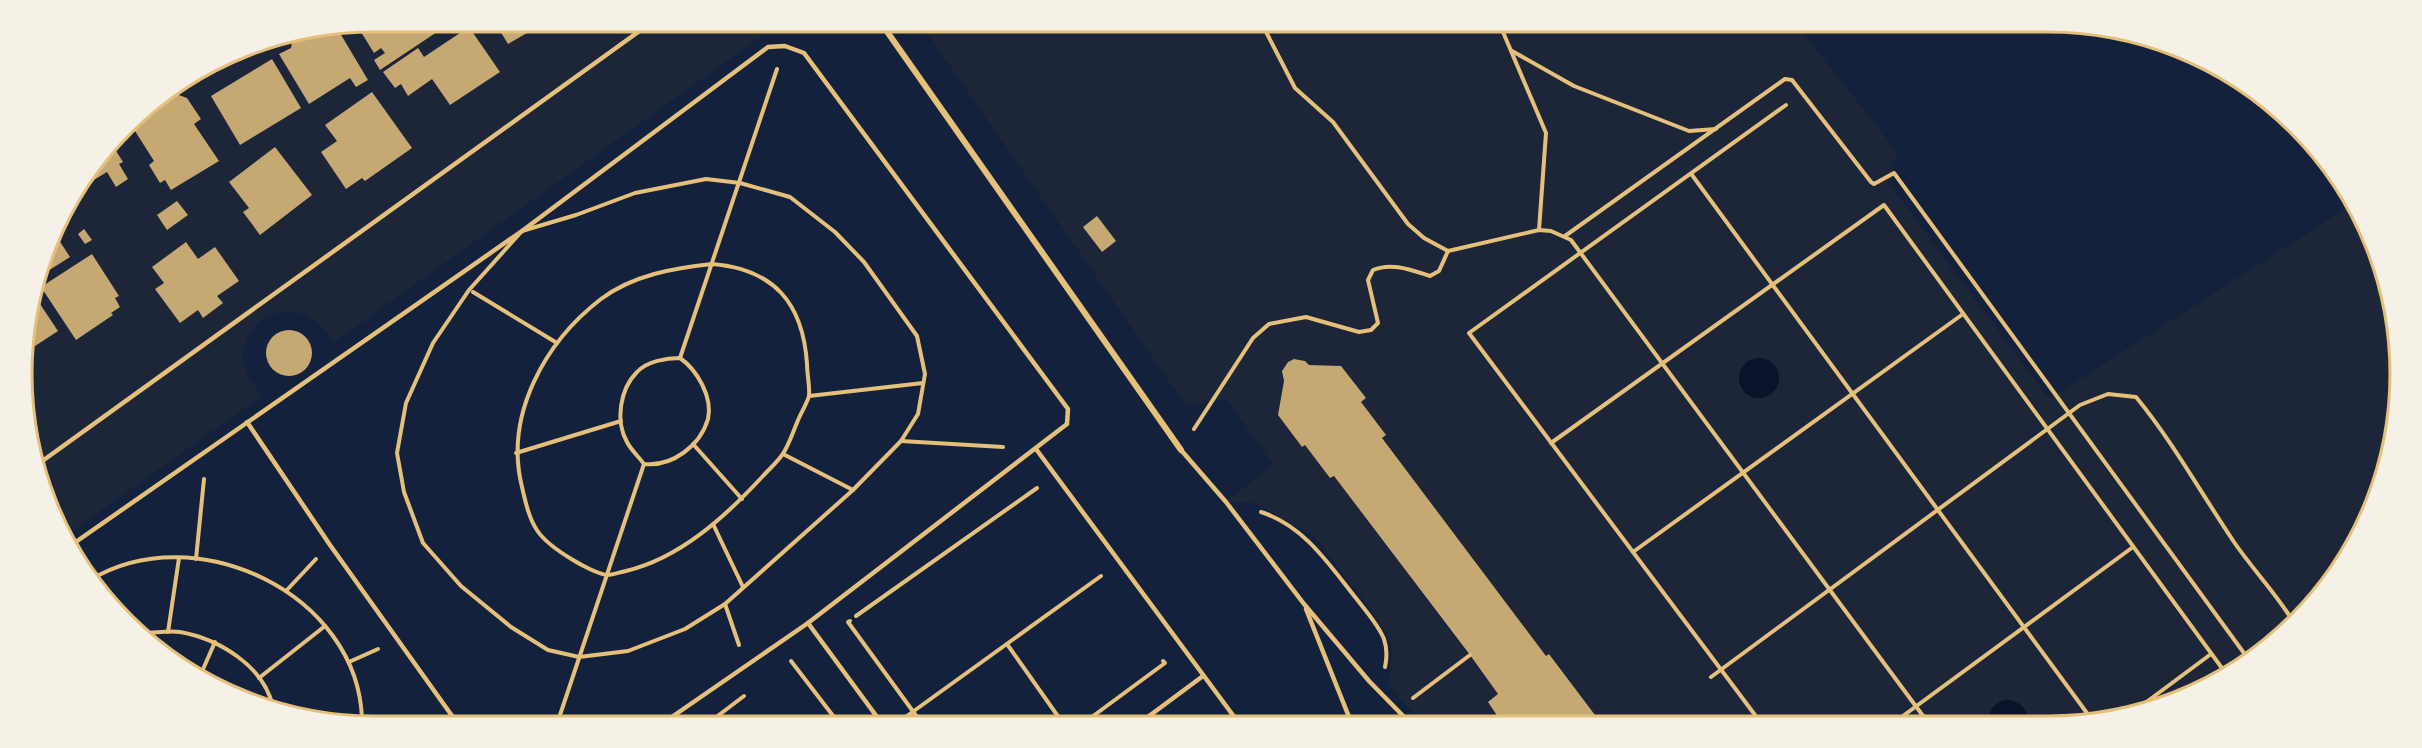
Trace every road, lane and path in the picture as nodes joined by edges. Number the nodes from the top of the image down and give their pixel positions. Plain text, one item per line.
1 (638, 32) edge
2 (887, 32) edge
3 (1266, 32) edge
4 (1503, 32) edge
5 (785, 46) junction
6 (1512, 51) junction
7 (1786, 105) dead end
8 (1718, 129) junction
9 (1692, 175) junction
10 (740, 183) junction
11 (1539, 230) junction
12 (522, 231) junction
13 (1564, 236) junction
14 (1448, 251) junction
15 (1581, 254) junction
16 (712, 264) junction
17 (1772, 285) junction
18 (469, 290) junction
19 (1963, 314) junction
20 (557, 343) junction
21 (681, 358) junction
22 (1662, 363) junction
23 (923, 383) junction
24 (1852, 393) junction
25 (809, 396) junction
26 (2068, 415) junction
27 (621, 421) junction
28 (247, 422) junction
29 (2047, 431) junction
30 (902, 441) junction
31 (1551, 443) junction
32 (693, 444) junction
33 (1036, 449) junction
34 (206, 450) junction
35 (1181, 450) junction
36 (516, 453) junction
37 (783, 454) junction
38 (43, 461) edge
39 (644, 464) junction
40 (1743, 473) junction
41 (853, 490) junction
42 (1042, 496) dead end
43 (742, 499) junction
44 (1254, 509) dead end
45 (1938, 510) junction
46 (713, 524) junction
47 (76, 542) edge
48 (330, 545) junction
49 (2133, 547) junction
50 (1633, 552) junction
51 (179, 558) junction
52 (196, 559) junction
53 (1094, 567) dead end
54 (607, 575) junction
55 (97, 576) edge
56 (1101, 576) junction
57 (1107, 585) dead end
58 (743, 587) junction
59 (1829, 590) junction
60 (286, 591) junction
61 (725, 604) junction
62 (1304, 604) junction
63 (2290, 616) edge
64 (808, 623) junction
65 (325, 626) junction
66 (2024, 626) junction
67 (168, 632) junction
68 (149, 633) edge
69 (398, 641) junction
70 (215, 642) junction
71 (1007, 644) junction
72 (1158, 654) dead end
73 (2211, 654) junction
74 (2245, 654) edge
75 (1470, 655) dead end
76 (579, 657) junction
77 (792, 660) dead end
78 (349, 662) junction
79 (746, 666) junction
80 (2222, 669) edge
81 (1720, 670) junction
82 (202, 671) edge
83 (1203, 676) junction
84 (1711, 677) dead end
85 (259, 678) junction
86 (1436, 681) dead end
87 (1382, 694) junction
88 (272, 701) edge
89 (2147, 702) edge
90 (1916, 706) junction
91 (913, 712) junction
92 (2089, 714) edge
93 (362, 716) edge
94 (452, 716) edge
95 (560, 716) edge
96 (673, 716) edge
97 (833, 716) edge
98 (876, 716) edge
99 (907, 716) edge
100 (916, 716) edge
101 (1058, 716) edge
102 (1093, 716) edge
103 (1149, 716) edge
104 (1233, 716) edge
105 (1349, 716) edge
106 (1402, 716) edge
107 (1756, 716) edge
108 (1902, 716) edge
109 (1923, 716) edge

1 - 38 lane
2 - 35 street
3 - 14 path
4 - 6 path
5 - 10 path
5 - 12 lane
5 - 33 lane
6 - 8 path
6 - 11 path
7 - 9 path
8 - 13 path
8 - 26 path
9 - 15 path
9 - 17 path
10 - 12 path
10 - 16 path
10 - 23 path
11 - 13 path
11 - 14 path
12 - 18 path
12 - 28 lane
13 - 15 path
14 - 35 path
15 - 22 path
15 - 31 path
16 - 20 path
16 - 21 path
16 - 25 path
17 - 19 path
17 - 22 path
17 - 24 path
18 - 20 path
18 - 76 path
19 - 24 path
19 - 29 path
20 - 36 path
21 - 27 path
21 - 32 path
22 - 31 path
22 - 40 path
23 - 25 path
23 - 30 path
24 - 40 path
24 - 45 path
25 - 37 path
26 - 29 path
26 - 63 path
26 - 74 path
27 - 36 path
27 - 39 path
28 - 34 lane
28 - 48 lane
29 - 45 path
29 - 49 path
30 - 33 path
30 - 41 path
31 - 50 path
32 - 39 path
32 - 43 path
33 - 64 lane
33 - 83 lane
34 - 47 lane
34 - 52 path
35 - 62 lane
36 - 54 path
37 - 41 path
37 - 43 path
39 - 54 path
40 - 50 path
40 - 59 path
41 - 58 path
42 - 91 path
43 - 46 path
44 - 87 path
45 - 59 path
45 - 66 path
46 - 54 path
46 - 58 path
48 - 60 path
48 - 69 lane
49 - 66 path
49 - 73 path
50 - 81 path
51 - 52 path
51 - 55 path
51 - 67 path
52 - 60 path
53 - 56 path
54 - 76 path
56 - 57 path
56 - 71 path
58 - 61 path
59 - 81 path
59 - 90 path
60 - 65 path
61 - 76 path
61 - 79 path
62 - 87 lane
62 - 105 lane
64 - 79 lane
64 - 98 lane
65 - 78 path
65 - 85 path
66 - 90 path
66 - 92 path
67 - 68 path
67 - 70 path
69 - 78 path
69 - 94 lane
70 - 82 path
70 - 85 path
71 - 91 path
71 - 101 path
72 - 102 path
73 - 80 path
73 - 89 path
75 - 86 path
76 - 95 path
77 - 97 path
78 - 93 path
79 - 96 lane
81 - 84 path
81 - 107 path
83 - 103 lane
83 - 104 lane
85 - 88 path
87 - 106 lane
90 - 108 path
90 - 109 path
91 - 99 path
91 - 100 path

